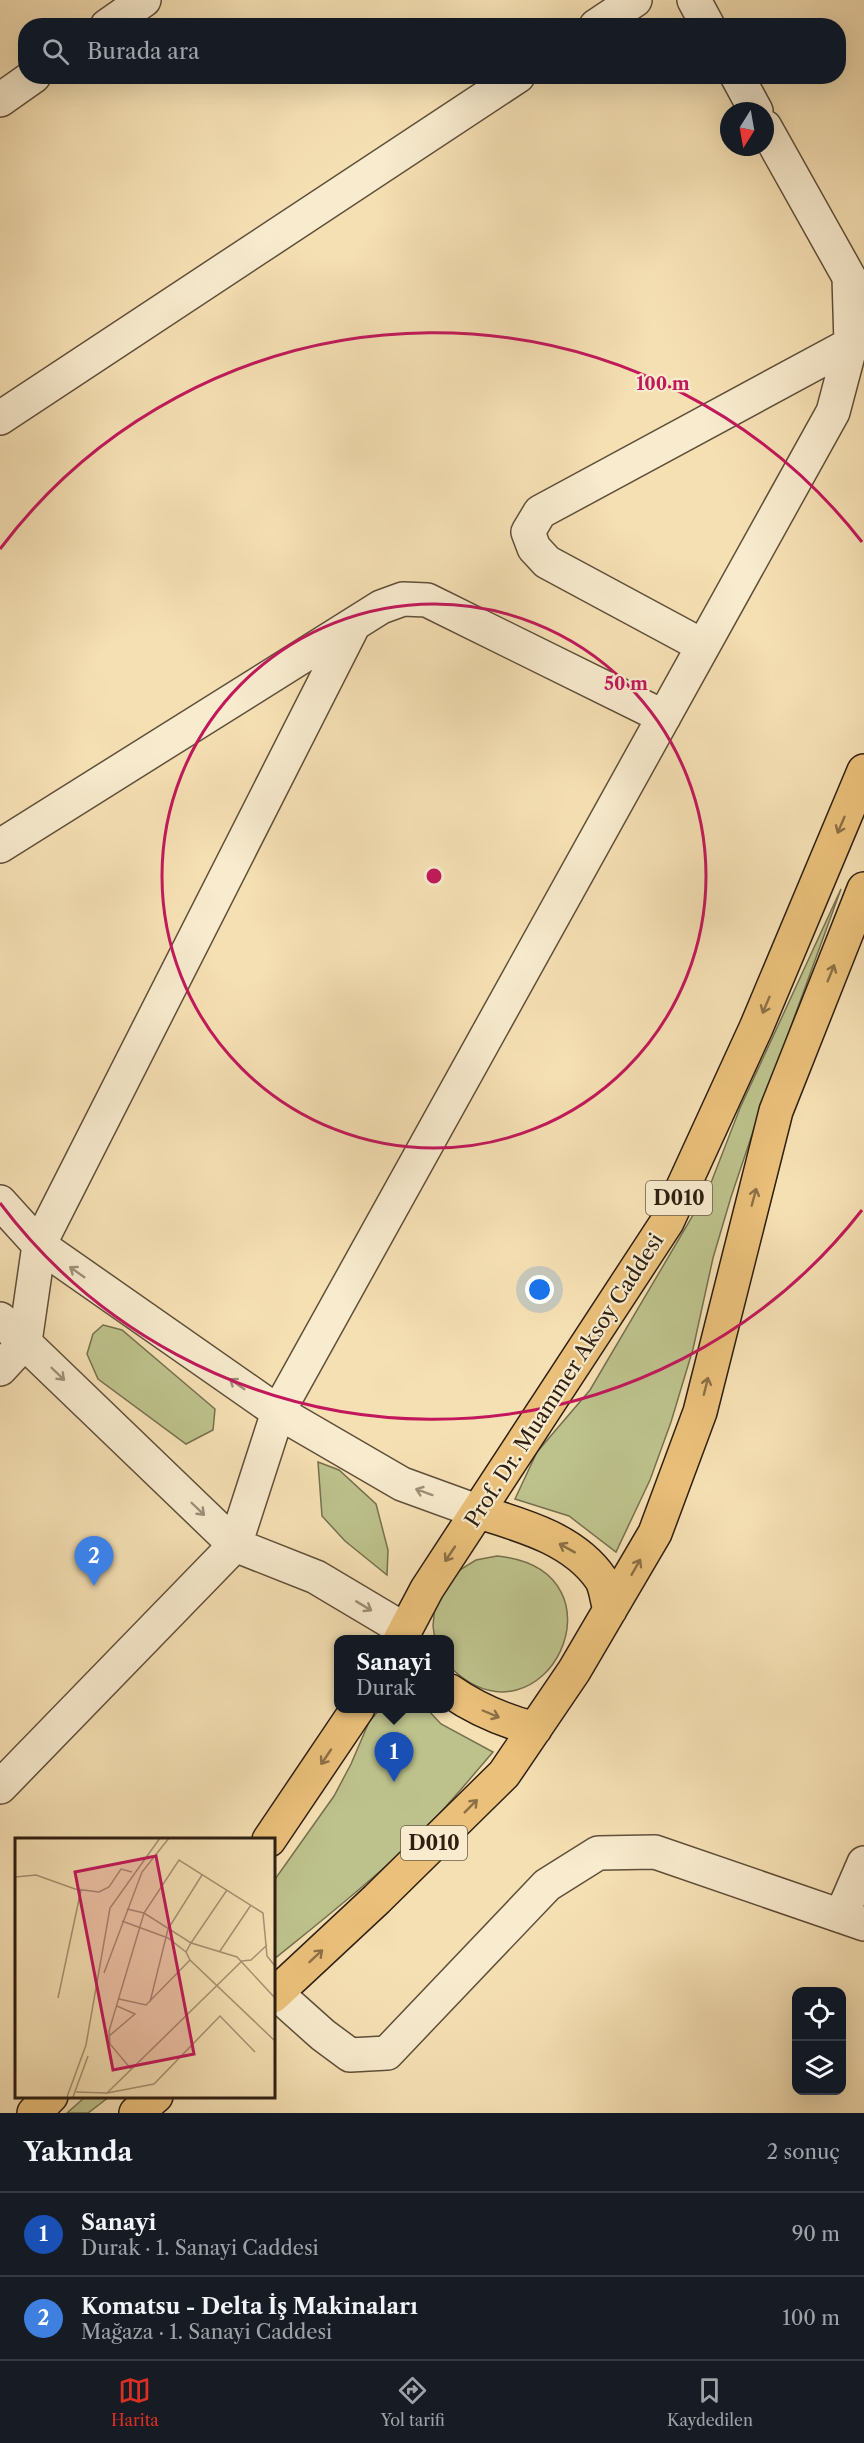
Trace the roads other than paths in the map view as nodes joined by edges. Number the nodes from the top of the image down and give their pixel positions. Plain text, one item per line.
1 (144, 0) edge
2 (634, 0) edge
3 (694, 0) edge
4 (118, 18) edge
5 (608, 18) edge
6 (704, 18) edge
7 (23, 84) edge
8 (506, 84) edge
9 (741, 84) edge
10 (0, 100) edge
11 (751, 102) edge
12 (774, 143) edge
13 (851, 344) junction
14 (0, 418) edge
15 (354, 624) junction
16 (703, 646) junction
17 (664, 717) junction
18 (864, 771) edge
19 (0, 846) edge
20 (864, 888) edge
21 (0, 1202) edge
22 (39, 1245) junction
23 (0, 1319) edge
24 (25, 1342) junction
25 (0, 1369) edge
26 (278, 1412) junction
27 (478, 1512) junction
28 (235, 1545) junction
29 (610, 1610) junction
30 (404, 1635) edge
31 (406, 1635) edge
32 (454, 1694) edge
33 (355, 1713) edge
34 (535, 1729) junction
35 (0, 1787) edge
36 (270, 1838) edge
37 (864, 1863) edge
38 (853, 1920) edge
39 (275, 1995) edge
40 (50, 2098) edge
41 (155, 2098) edge
42 (34, 2113) edge
43 (136, 2113) edge

1 - 4 street
2 - 5 street
3 - 6 street
7 - 10 street
8 - 14 street
9 - 11 street
12 - 13 street
13 - 16 street
13 - 16 street
15 - 17 street
15 - 19 street
15 - 22 street
16 - 17 street
17 - 26 street
18 -> 27 highway, Prof. Dr. Muammer Aksoy Caddesi / D010
29 -> 20 highway, D010
21 - 22 street
22 - 24 street
26 -> 22 street
23 - 24 street
24 - 25 street
24 -> 28 street
27 -> 26 street
26 - 28 street
29 -> 27 highway
27 -> 31 highway, Prof. Dr. Muammer Aksoy Caddesi / D010
28 -> 30 street
28 - 35 street
29 - 34 highway, D010
32 -> 34 highway
33 -> 36 highway
39 -> 34 highway, D010
37 - 38 street
38 - 39 street
40 - 42 highway
41 - 43 highway

